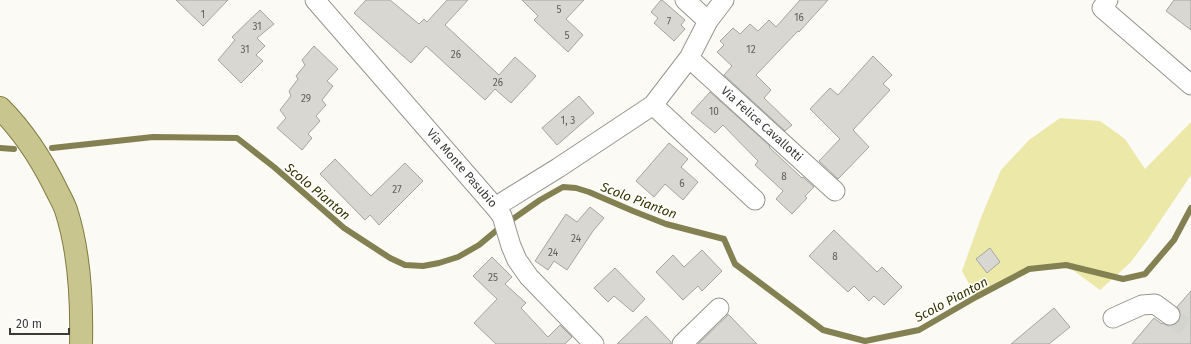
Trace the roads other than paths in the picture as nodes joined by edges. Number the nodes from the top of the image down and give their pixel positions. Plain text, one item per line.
1 (316, 0) edge
2 (685, 0) edge
3 (724, 0) edge
4 (1108, 0) edge
5 (708, 21) junction
6 (689, 58) junction
7 (1191, 85) edge
8 (653, 105) junction
9 (0, 108) edge
10 (835, 191) dead end
11 (755, 200) dead end
12 (499, 212) junction
13 (719, 308) dead end
14 (1170, 315) tunnel mouth
15 (1113, 318) dead end
16 (81, 344) edge
17 (594, 344) edge
18 (682, 344) edge

1 - 12 street, Via Monte Pasubio
2 - 5 street
3 - 5 street
4 - 7 street
5 - 6 street
6 - 8 street
6 - 10 street, Via Felice Cavallotti
8 - 11 street
8 - 12 street
9 - 16 main road
12 - 17 street, Via Monte Pasubio
13 - 18 street
14 - 15 street

